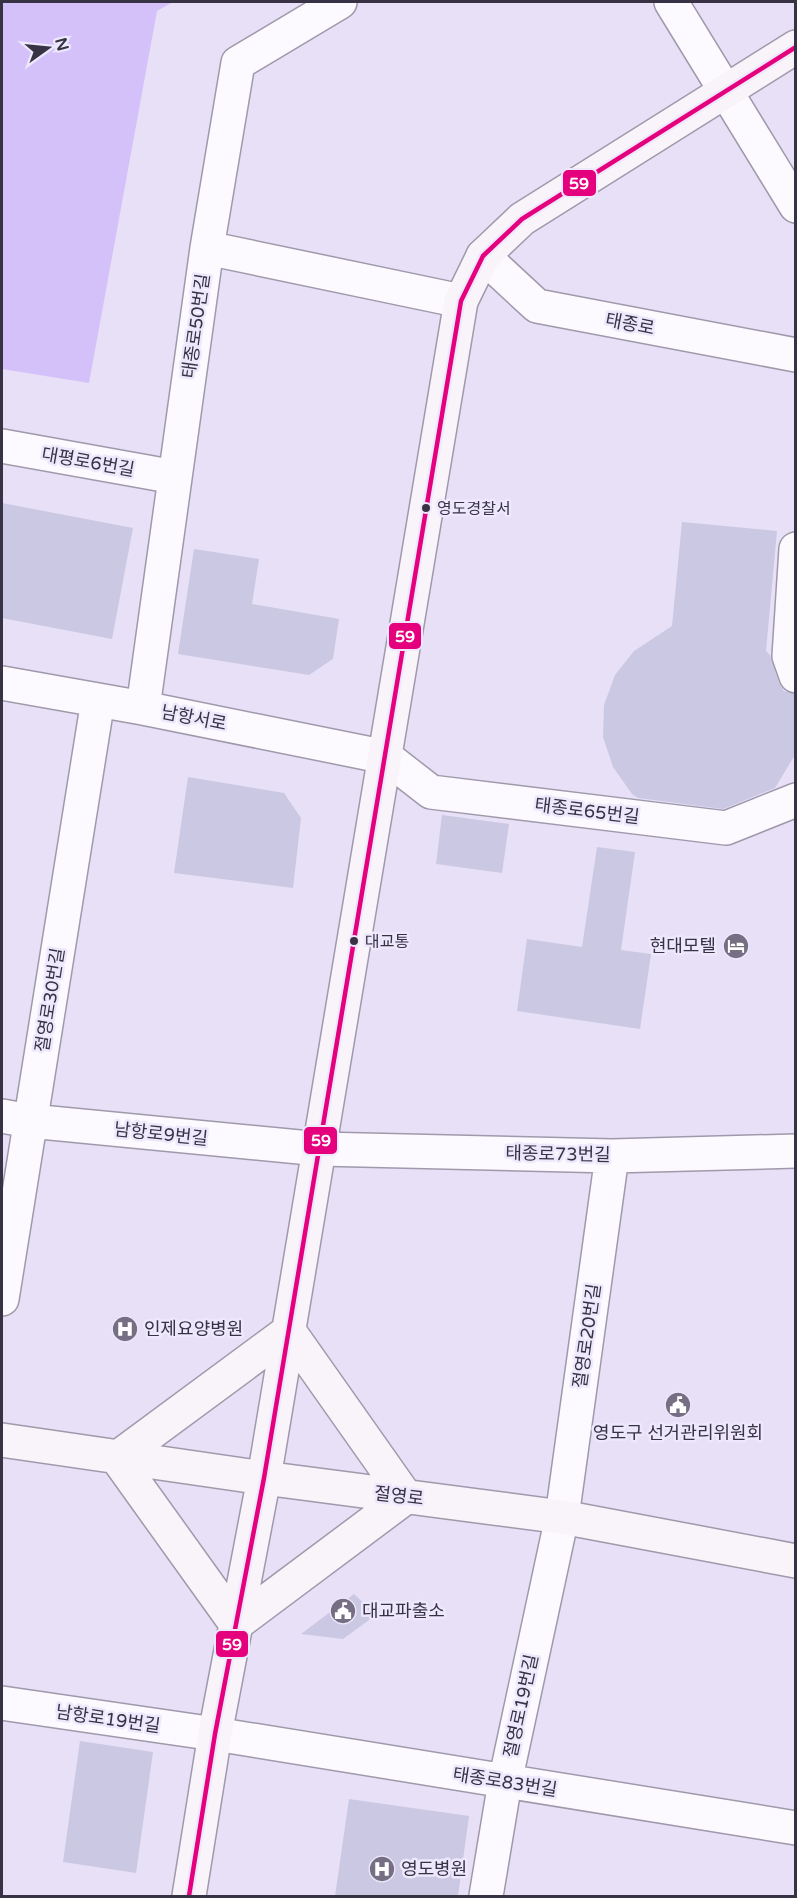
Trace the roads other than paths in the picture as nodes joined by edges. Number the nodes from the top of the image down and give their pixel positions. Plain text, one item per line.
1 (340, 2) edge
2 (671, 2) edge
3 (795, 47) edge
4 (725, 92) junction
5 (795, 206) edge
6 (207, 248) junction
7 (483, 256) junction
8 (461, 301) junction
9 (795, 355) edge
10 (2, 446) edge
11 (175, 477) junction
12 (795, 549) edge
13 (795, 676) edge
14 (2, 683) edge
15 (98, 700) junction
16 (143, 708) junction
17 (386, 757) junction
18 (795, 800) edge
19 (16, 1118) edge
20 (320, 1149) junction
21 (795, 1151) edge
22 (612, 1156) junction
23 (2, 1299) edge
24 (289, 1331) junction
25 (2, 1440) edge
26 (117, 1458) junction
27 (264, 1478) junction
28 (406, 1497) junction
29 (562, 1517) junction
30 (795, 1561) edge
31 (236, 1624) junction
32 (2, 1703) edge
33 (215, 1734) junction
34 (505, 1782) junction
35 (795, 1828) edge
36 (189, 1896) edge
37 (486, 1896) edge

1 - 6 street, 태종로50번길
2 - 4 street
3 - 4 main road
4 - 5 street
4 - 7 main road
6 - 8 street
6 - 11 street, 태종로50번길
7 - 8 main road
7 - 9 street, 태종로
8 - 17 main road
10 - 11 street, 대평로6번길
11 - 16 street, 태종로50번길
12 - 13 street
14 - 15 street, 남항서로
15 - 16 street, 남항서로
15 - 19 street, 절영로30번길
16 - 17 street, 남항서로
17 - 18 street, 태종로65번길
17 - 20 main road
19 - 20 street, 남항로9번길
19 - 23 street, 절영로30번길
20 - 22 street, 태종로73번길
20 - 24 main road
21 - 22 street, 태종로73번길
22 - 29 street, 절영로20번길
24 - 26 main road
24 - 27 main road
24 - 28 main road
25 - 26 main road, 절영로
26 - 27 main road, 절영로
26 - 31 main road
27 - 28 main road, 절영로
27 - 31 main road
28 - 29 main road, 절영로
28 - 31 main road
29 - 30 main road, 절영로
29 - 34 street, 절영로19번길
31 - 33 main road
32 - 33 street, 남항로19번길
33 - 34 street, 태종로83번길
33 - 36 main road
34 - 35 street, 태종로83번길
34 - 37 street, 절영로19번길

